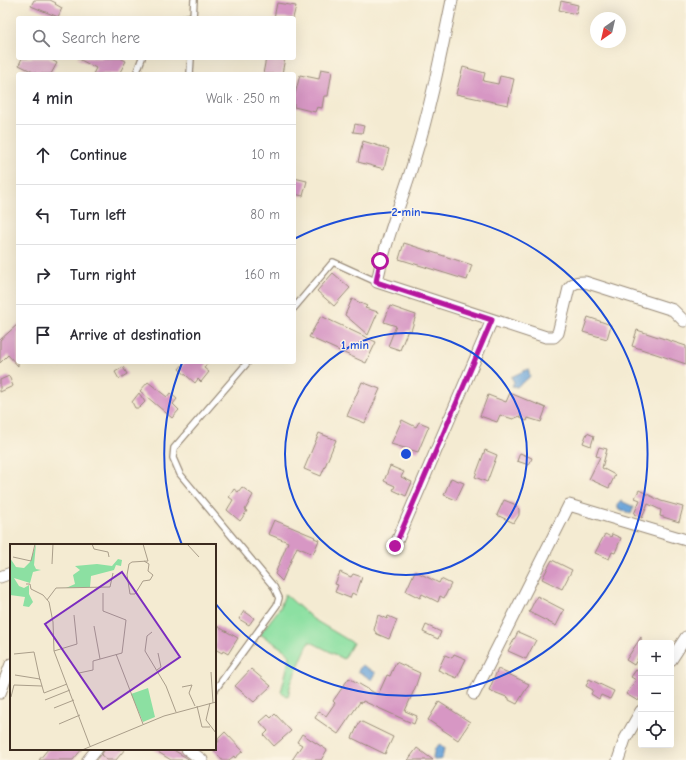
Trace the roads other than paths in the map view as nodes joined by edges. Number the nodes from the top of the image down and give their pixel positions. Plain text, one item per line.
1 (194, 0) edge
2 (452, 0) edge
3 (193, 16) edge
4 (141, 60) edge
5 (191, 60) edge
6 (137, 72) edge
7 (190, 72) edge
8 (376, 282) junction
9 (296, 306) edge
10 (492, 320) junction
11 (684, 320) dead end
12 (246, 364) edge
13 (686, 540) edge
14 (395, 546) dead end
15 (10, 573) edge
16 (0, 577) edge
17 (686, 637) edge
18 (674, 655) edge
19 (10, 667) edge
20 (216, 689) edge
21 (0, 693) edge
22 (474, 694) dead end
23 (640, 712) edge
24 (96, 750) edge
25 (188, 750) edge
26 (88, 760) edge
27 (202, 760) edge
28 (618, 760) edge

1 - 3 lane
2 - 8 street
4 - 6 lane
5 - 7 lane
8 - 9 lane
8 - 10 street
10 - 11 street
10 - 14 street
12 - 20 lane
13 - 22 street
15 - 16 street
17 - 18 street
19 - 21 street
23 - 28 street
24 - 26 street
25 - 27 street

